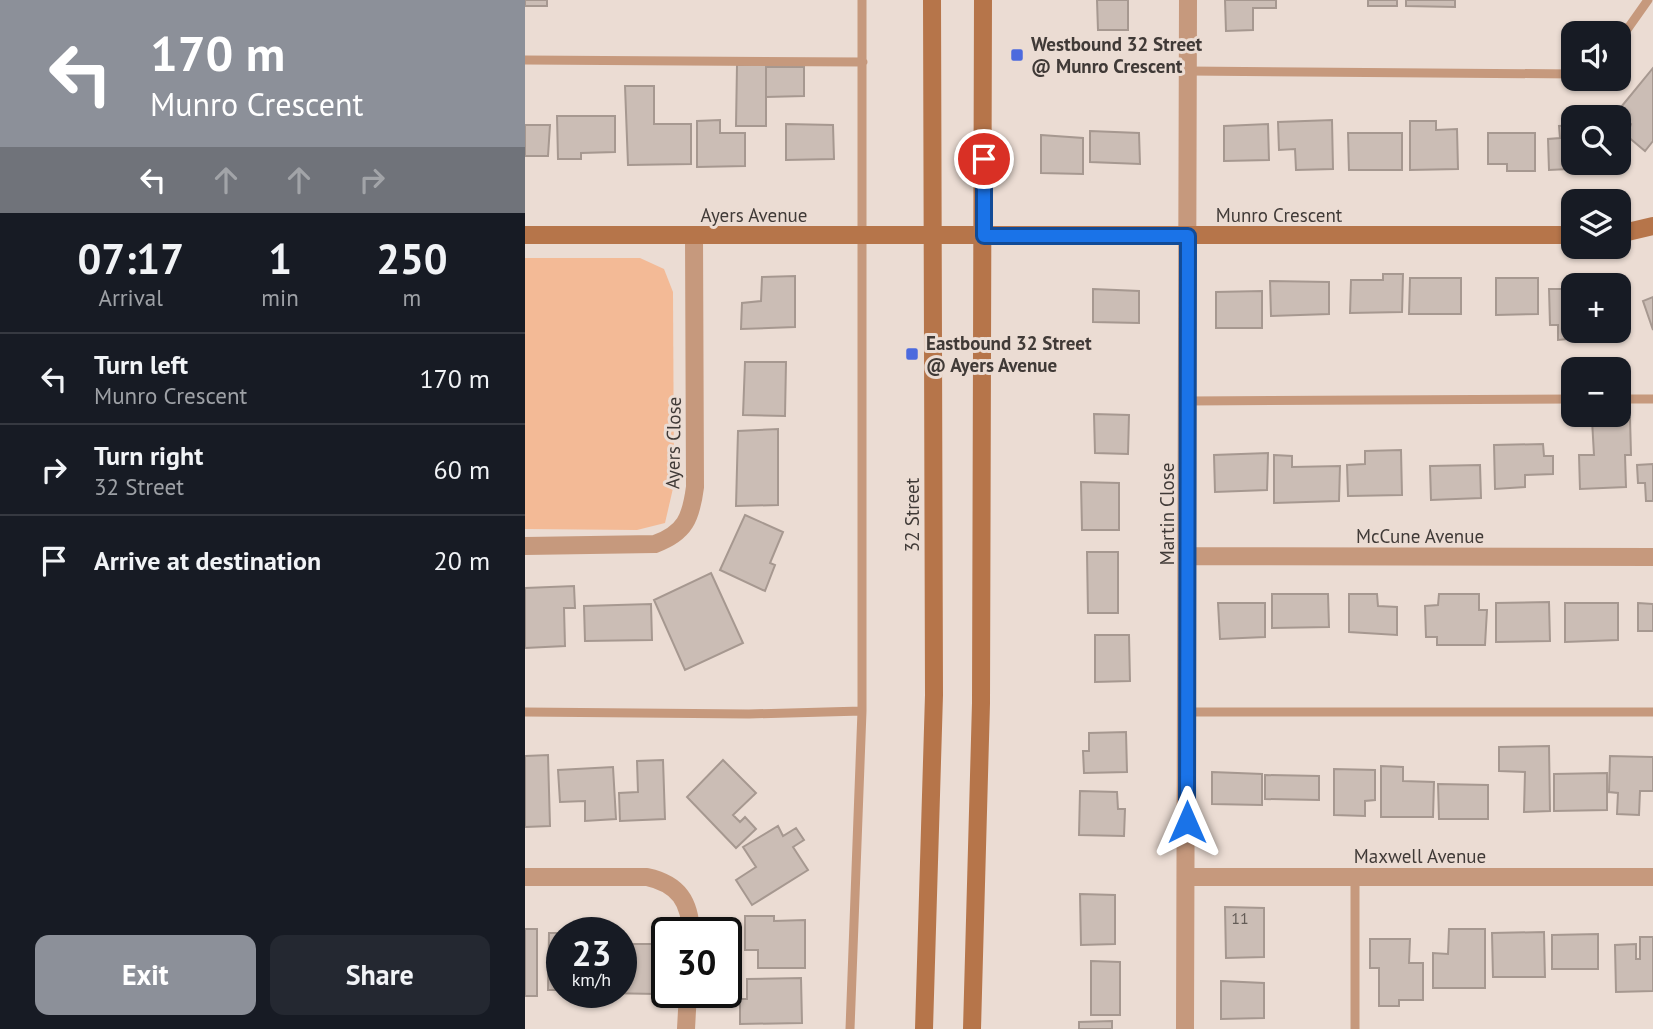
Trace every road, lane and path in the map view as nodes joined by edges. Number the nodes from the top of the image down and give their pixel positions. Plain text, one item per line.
1 (862, 0) edge
2 (932, 0) edge
3 (983, 0) edge
4 (1188, 0) edge
5 (1648, 0) edge
6 (1631, 24) edge
7 (525, 60) edge
8 (863, 61) junction
9 (1188, 71) junction
10 (1561, 74) edge
11 (1653, 226) edge
12 (1631, 231) edge
13 (525, 235) edge
14 (1561, 235) edge
15 (694, 236) junction
16 (862, 236) junction
17 (932, 236) junction
18 (984, 236) junction
19 (1188, 236) junction
20 (1561, 399) edge
21 (1631, 399) edge
22 (1653, 399) edge
23 (1188, 401) junction
24 (525, 545) edge
25 (1188, 556) junction
26 (1653, 557) edge
27 (862, 711) junction
28 (525, 712) edge
29 (1187, 712) junction
30 (1653, 712) edge
31 (525, 877) edge
32 (1186, 877) junction
33 (1355, 877) junction
34 (1653, 877) edge
35 (690, 917) edge
36 (687, 1008) edge
37 (686, 1029) edge
38 (850, 1029) edge
39 (924, 1029) edge
40 (972, 1029) edge
41 (1185, 1029) edge
42 (1355, 1029) edge

1 - 8 lane
2 - 17 main road, 32 Street
3 - 18 main road
4 - 9 street, Martin Close
5 - 6 lane
7 - 8 lane
8 - 16 lane
9 - 10 lane
9 - 19 street, Martin Close
11 - 12 main road
13 - 15 main road, Ayers Avenue
14 - 19 main road, Munro Crescent
15 - 16 main road, Ayers Avenue
15 - 24 street, Ayers Close
16 - 17 main road, Ayers Avenue
16 - 27 lane
17 - 18 main road, Ayers Avenue
17 - 39 main road, 32 Street
18 - 19 main road, Munro Crescent
18 - 40 main road
19 - 23 street, Martin Close
20 - 23 lane
21 - 22 lane
23 - 25 street, Martin Close
25 - 26 street, McCune Avenue
25 - 29 street, Martin Close
27 - 28 lane
27 - 38 lane
29 - 30 lane
29 - 32 street, Martin Close
31 - 35 street
32 - 33 street, Maxwell Avenue
32 - 41 street, Martin Close
33 - 34 street, Maxwell Avenue
33 - 42 lane
36 - 37 street

